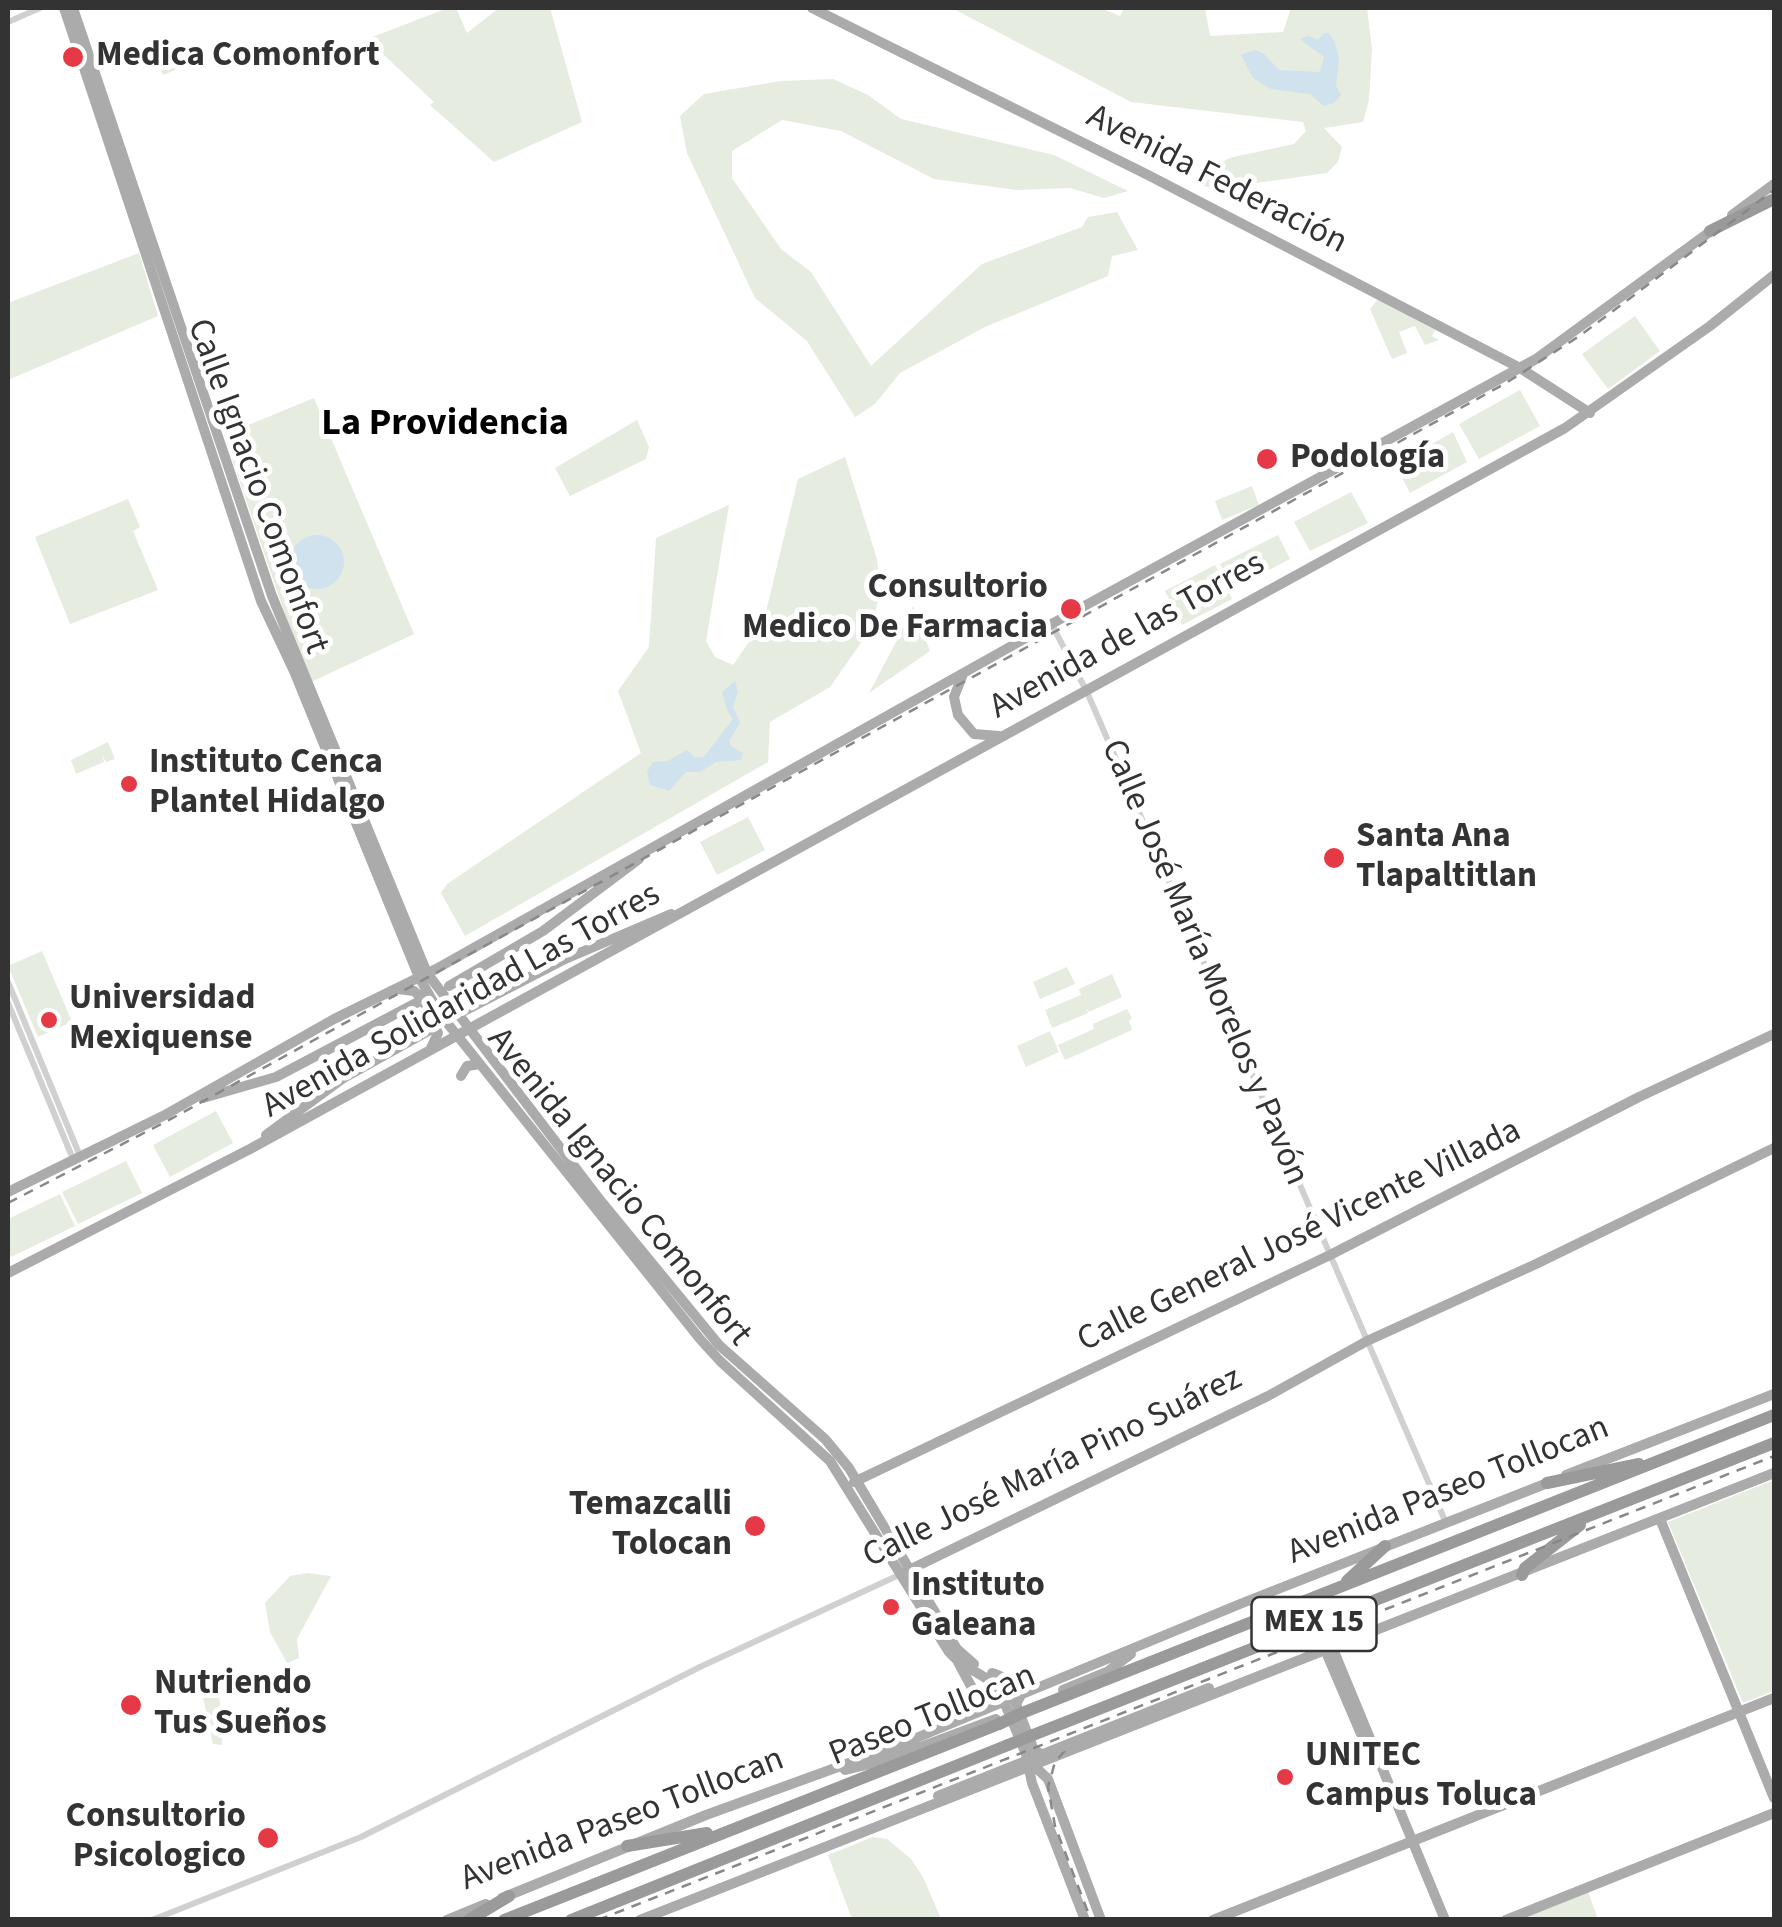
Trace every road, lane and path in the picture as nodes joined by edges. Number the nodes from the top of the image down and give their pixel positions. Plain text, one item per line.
1 (40, 8) edge
2 (64, 8) edge
3 (72, 8) edge
4 (812, 8) edge
5 (8, 22) edge
6 (1774, 184) edge
7 (1774, 199) edge
8 (1710, 232) junction
9 (1774, 275) edge
10 (1520, 368) junction
11 (1590, 413) junction
12 (1052, 625) junction
13 (963, 673) junction
14 (1087, 692) junction
15 (1012, 733) junction
16 (659, 842) junction
17 (691, 908) junction
18 (420, 969) junction
19 (8, 982) edge
20 (449, 986) dead end
21 (401, 987) junction
22 (420, 1001) dead end
23 (8, 1003) edge
24 (462, 1012) dead end
25 (491, 1018) junction
26 (432, 1029) dead end
27 (462, 1032) junction
28 (1774, 1034) edge
29 (431, 1049) junction
30 (485, 1050) junction
31 (453, 1054) dead end
32 (476, 1059) junction
33 (462, 1076) dead end
34 (163, 1116) junction
35 (67, 1134) junction
36 (1774, 1148) edge
37 (250, 1149) junction
38 (77, 1159) junction
39 (8, 1192) edge
40 (1330, 1255) junction
41 (8, 1272) edge
42 (1367, 1340) junction
43 (1774, 1394) edge
44 (1774, 1415) edge
45 (1774, 1443) edge
46 (1652, 1464) junction
47 (1774, 1473) edge
48 (853, 1483) junction
49 (1546, 1483) junction
50 (1595, 1514) junction
51 (1660, 1519) junction
52 (1446, 1523) junction
53 (1386, 1546) junction
54 (906, 1571) junction
55 (1522, 1575) junction
56 (1340, 1588) junction
57 (1144, 1644) junction
58 (1330, 1650) junction
59 (958, 1661) junction
60 (992, 1673) junction
61 (1249, 1680) junction
62 (1035, 1690) junction
63 (1022, 1694) junction
64 (1774, 1698) edge
65 (1006, 1701) junction
66 (986, 1709) junction
67 (1023, 1710) junction
68 (1740, 1712) junction
69 (997, 1721) junction
70 (1057, 1754) junction
71 (1031, 1765) junction
72 (820, 1774) junction
73 (1009, 1774) junction
74 (1048, 1779) junction
75 (1032, 1782) junction
76 (1774, 1798) edge
77 (1774, 1813) edge
78 (730, 1830) junction
79 (860, 1833) junction
80 (1410, 1842) junction
81 (627, 1846) junction
82 (509, 1896) junction
83 (152, 1920) edge
84 (447, 1920) edge
85 (469, 1920) edge
86 (504, 1920) edge
87 (571, 1920) edge
88 (640, 1920) edge
89 (1084, 1920) edge
90 (1101, 1920) edge
91 (1214, 1920) edge
92 (1441, 1920) edge
93 (1506, 1920) edge

1 - 5 street
2 - 18 main road, Calle Ignacio Comonfort
3 - 18 main road, Calle Ignacio Comonfort
4 - 10 main road, Avenida Federación
6 - 8 main road, Avenida de las Torres
7 - 8 highway
8 - 10 main road, Avenida de las Torres
9 - 11 main road, Avenida de las Torres
10 - 11 main road, Avenida Federación
10 - 12 main road, Avenida de las Torres
11 - 14 main road, Avenida de las Torres
12 - 13 main road, Avenida de las Torres
12 - 14 street, Calle José María Morelos y Pavón
13 - 15 main road
13 - 16 main road, Avenida de las Torres
14 - 15 main road, Avenida de las Torres
14 - 40 street, Calle José María Morelos y Pavón
15 - 17 main road, Avenida de las Torres
16 - 18 main road, Avenida Solidaridad Las Torres
16 - 20 main road, Avenida Solidaridad Las Torres
17 - 24 main road, Avenida Solidaridad Las Torres
17 - 25 main road, Avenida Solidaridad Las Torres
18 - 21 main road
18 - 27 main road, Avenida Ignacio Comonfort
19 - 35 street
21 - 29 main road
21 - 34 main road, Avenida Solidaridad Las Torres
22 - 34 main road, Avenida Solidaridad Las Torres
23 - 35 street
25 - 27 main road, Avenida Solidaridad Las Torres
25 - 30 main road
26 - 37 main road, Avenida Solidaridad Las Torres
27 - 29 main road, Avenida Solidaridad Las Torres
27 - 30 main road, Avenida Ignacio Comonfort
27 - 32 main road, Avenida Ignacio Comonfort
28 - 40 main road, Calle General José Vicente Villada
29 - 37 main road, Avenida Solidaridad Las Torres
30 - 48 main road, Avenida Ignacio Comonfort
31 - 32 main road
32 - 33 main road
32 - 48 main road, Avenida Ignacio Comonfort
34 - 38 main road, Avenida Solidaridad Las Torres
35 - 38 street
36 - 42 main road, Calle José María Pino Suárez
37 - 41 main road, Avenida Solidaridad Las Torres
38 - 39 main road, Avenida Solidaridad Las Torres
40 - 42 street, Calle José María Morelos y Pavón
40 - 48 main road, Calle General José Vicente Villada
42 - 52 street, Calle José María Morelos y Pavón
42 - 54 main road, Calle José María Pino Suárez
43 - 49 main road, Avenida Paseo Tollocan
44 - 46 highway, Paseo Tollocan / MEX 15
45 - 50 highway, Paseo Tollocan / MEX 15
46 - 49 highway
46 - 56 highway, Paseo Tollocan / MEX 15
47 - 51 main road
48 - 54 main road, Avenida Ignacio Comonfort
49 - 52 main road, Avenida Paseo Tollocan
50 - 55 highway
50 - 87 highway, Paseo Tollocan / MEX 15, bridge
51 - 55 main road
51 - 68 main road
52 - 53 main road, Avenida Paseo Tollocan
53 - 56 highway
53 - 57 main road, Avenida Paseo Tollocan
54 - 59 main road, Avenida Ignacio Comonfort
54 - 60 main road, Avenida Ignacio Comonfort
54 - 83 street, Calle José María Pino Suárez
55 - 58 main road
56 - 67 highway, Paseo Tollocan / MEX 15
57 - 62 main road, Avenida Paseo Tollocan
57 - 67 main road, Avenida Paseo Tollocan
58 - 61 main road
58 - 80 main road
59 - 65 main road, Avenida Ignacio Comonfort
59 - 66 main road
60 - 62 main road
60 - 65 main road, Avenida Ignacio Comonfort
61 - 70 main road
61 - 79 main road, bridge
62 - 63 main road, Avenida Paseo Tollocan
63 - 65 main road, Avenida Paseo Tollocan
63 - 70 main road
64 - 68 main road
65 - 66 main road, Avenida Paseo Tollocan
65 - 71 main road
66 - 72 main road, Avenida Paseo Tollocan
66 - 73 main road
67 - 69 highway, Paseo Tollocan / MEX 15, bridge
68 - 76 main road
68 - 80 main road
69 - 72 main road, Avenida Paseo Tollocan
69 - 78 highway, Paseo Tollocan / MEX 15
70 - 71 main road
70 - 74 main road
71 - 73 main road
71 - 74 main road
71 - 75 main road
72 - 81 main road, Avenida Paseo Tollocan
73 - 75 main road
73 - 79 main road
74 - 90 main road
75 - 89 main road
77 - 93 main road
78 - 81 highway
78 - 86 highway, Paseo Tollocan / MEX 15
79 - 88 main road
80 - 91 main road
80 - 92 main road
81 - 82 main road, Avenida Paseo Tollocan
82 - 84 main road, Avenida Paseo Tollocan
82 - 85 highway

